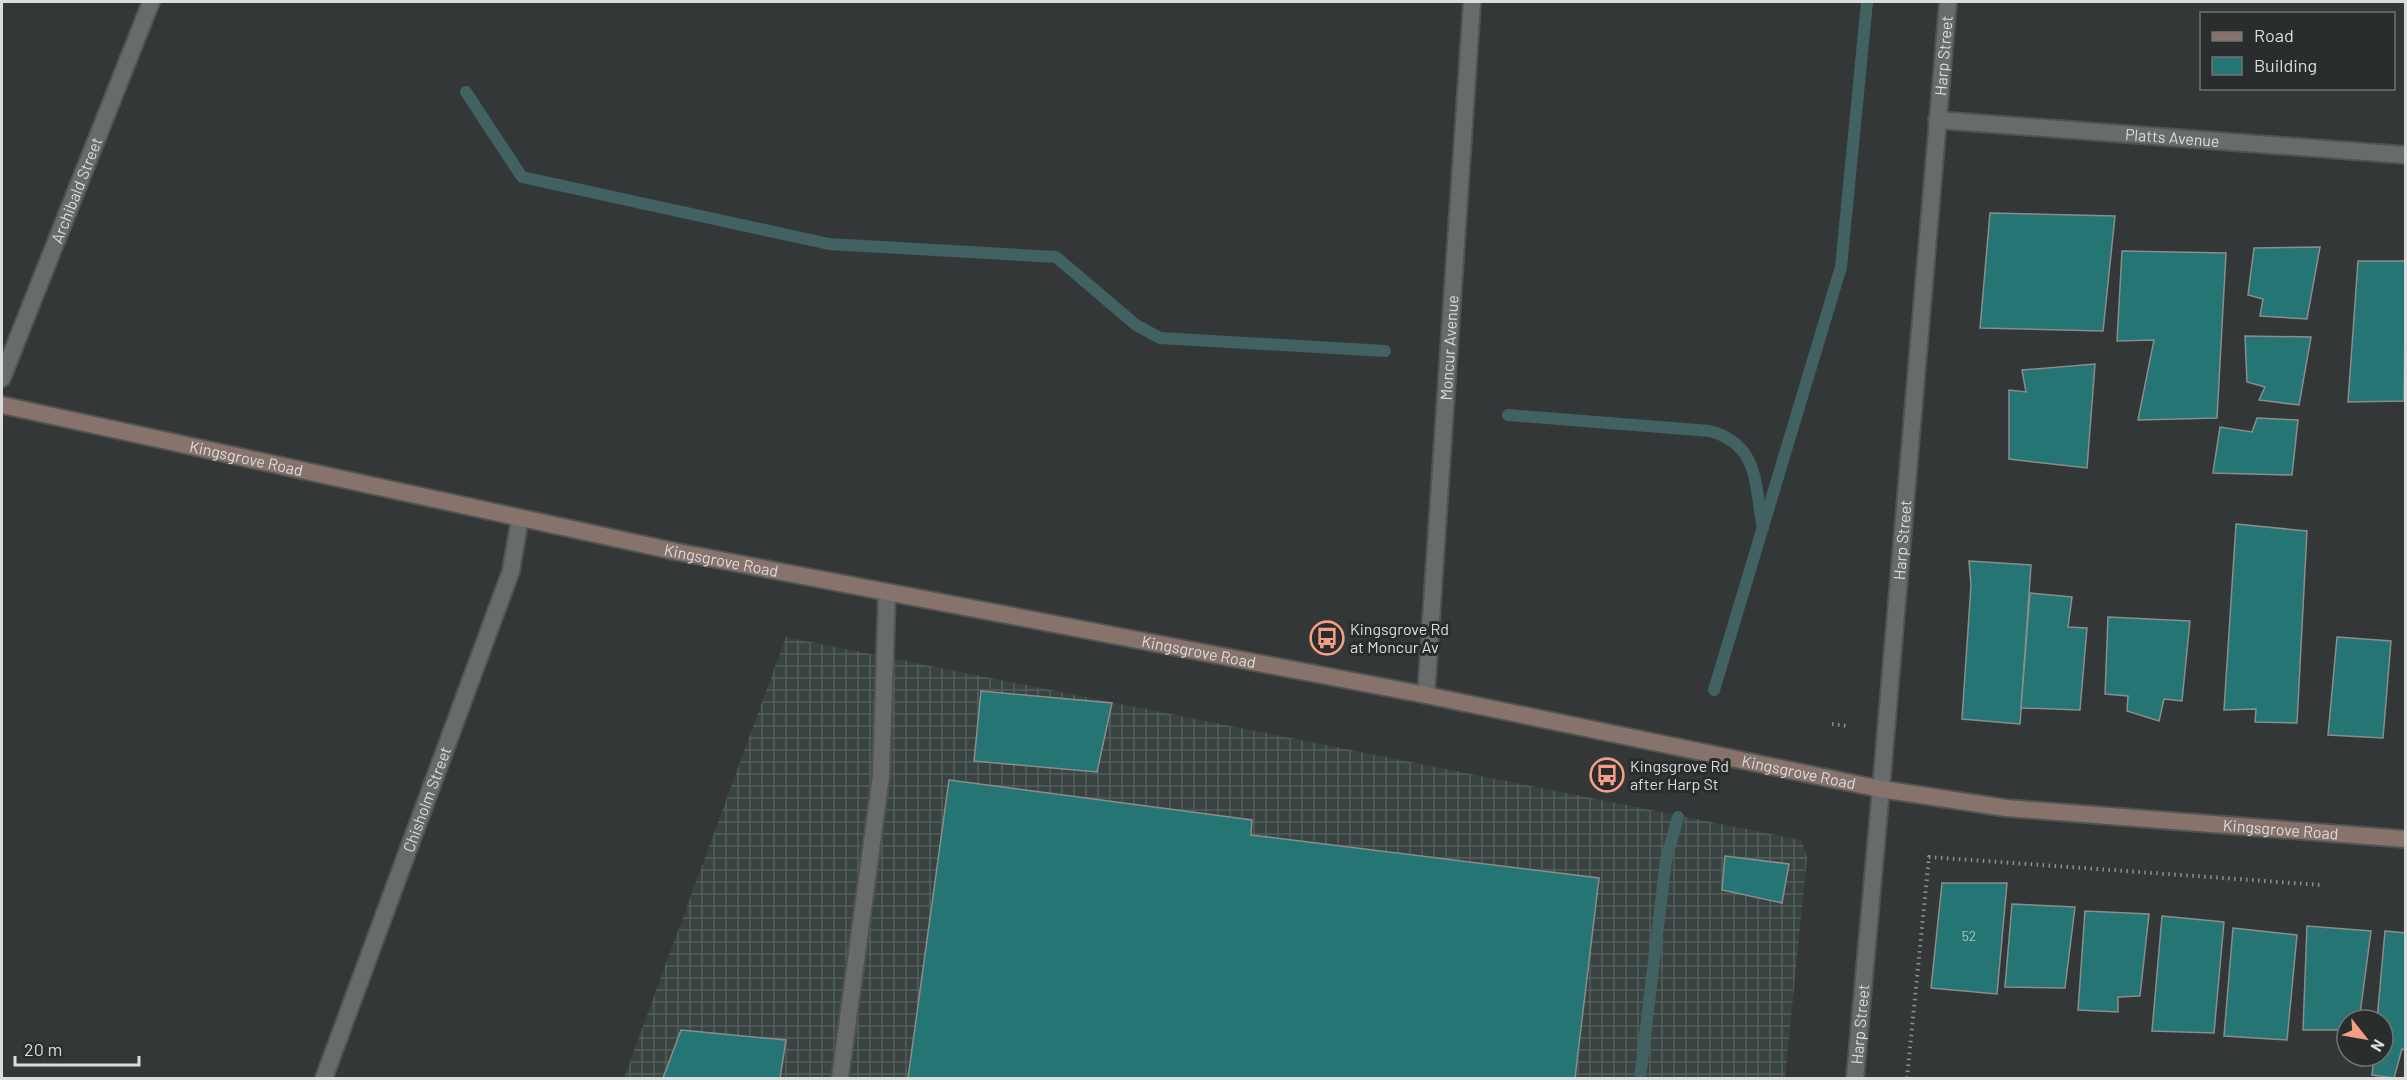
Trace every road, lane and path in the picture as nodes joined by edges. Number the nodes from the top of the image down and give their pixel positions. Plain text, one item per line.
1 (151, 2) edge
2 (1472, 2) edge
3 (1948, 2) edge
4 (1937, 120) junction
5 (2406, 155) edge
6 (2, 378) edge
7 (2, 405) edge
8 (520, 518) junction
9 (887, 593) junction
10 (1425, 695) junction
11 (1832, 724) dead end
12 (1847, 726) dead end
13 (1881, 789) junction
14 (2406, 838) edge
15 (2322, 885) dead end
16 (324, 1078) edge
17 (840, 1078) edge
18 (1856, 1078) edge
19 (1907, 1078) edge

1 - 6 street, Archibald Street
2 - 10 street, Moncur Avenue
3 - 4 street, Harp Street
4 - 5 street, Platts Avenue
4 - 13 street, Harp Street
7 - 8 main road, Kingsgrove Road
8 - 9 main road, Kingsgrove Road
8 - 16 street, Chisholm Street
9 - 10 main road, Kingsgrove Road
9 - 17 street
10 - 13 main road, Kingsgrove Road
11 - 12 path
13 - 14 main road, Kingsgrove Road
13 - 18 street, Harp Street
15 - 19 path

